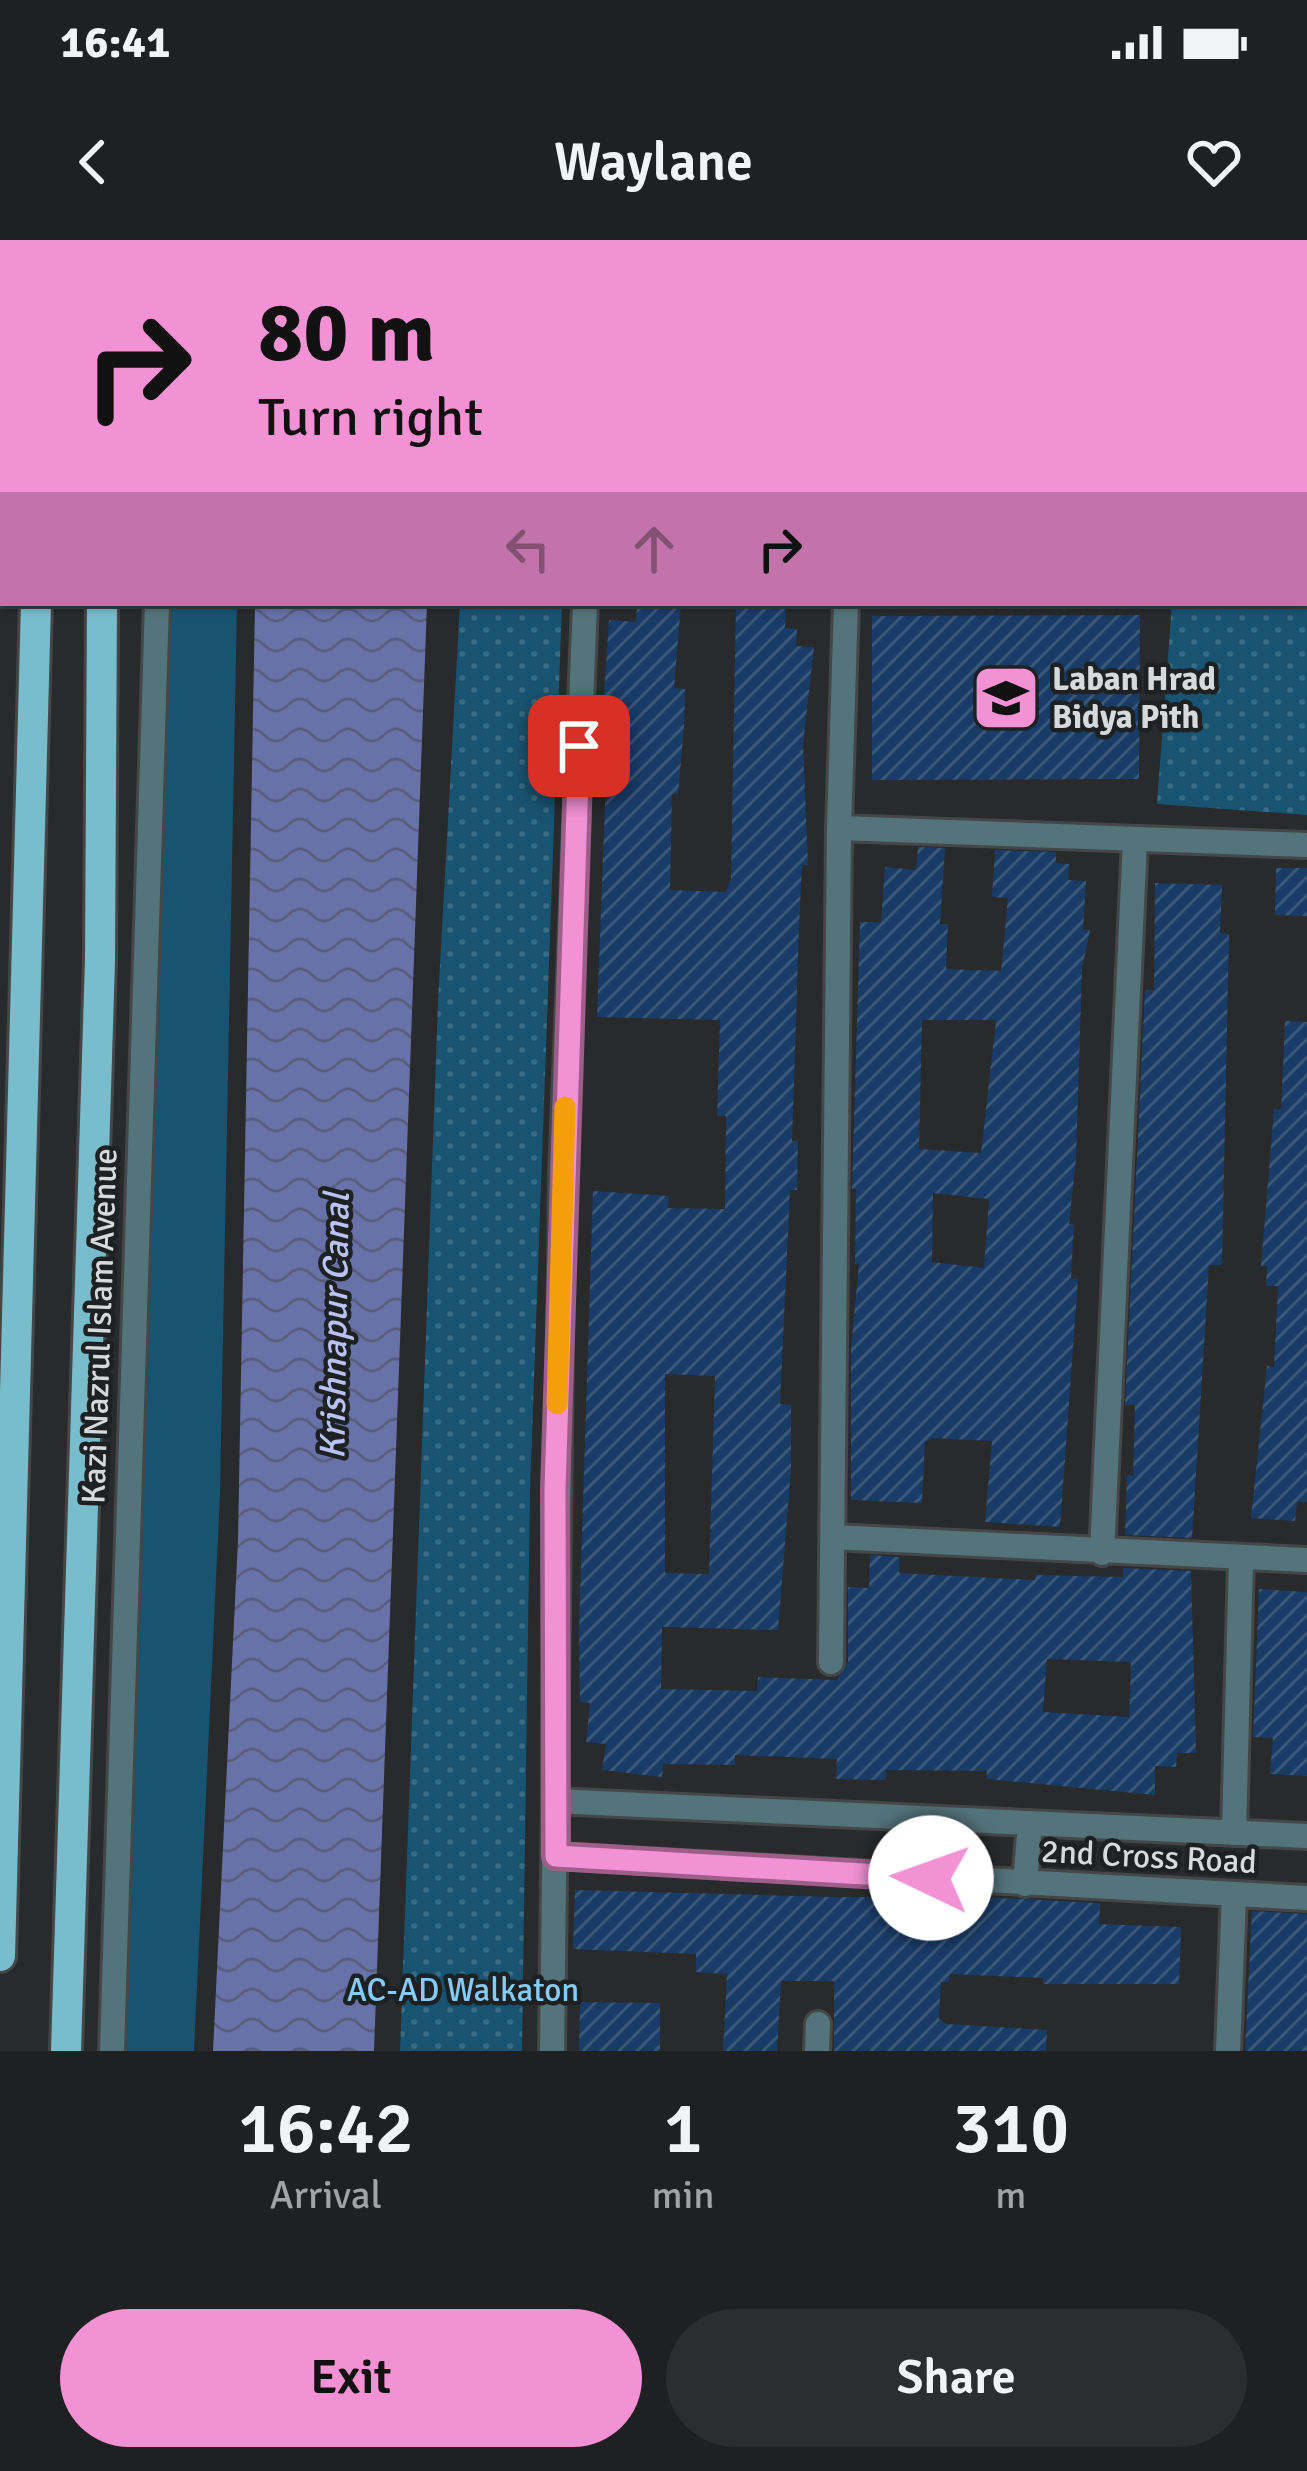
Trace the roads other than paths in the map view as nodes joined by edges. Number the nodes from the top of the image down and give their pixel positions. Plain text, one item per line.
1 (37, 606) edge
2 (102, 606) edge
3 (157, 606) edge
4 (585, 606) edge
5 (847, 606) edge
6 (838, 828) junction
7 (1135, 840) junction
8 (1307, 845) edge
9 (8, 1378) edge
10 (833, 1537) junction
11 (1102, 1553) junction
12 (1241, 1558) junction
13 (1307, 1560) edge
14 (831, 1662) dead end
15 (554, 1801) junction
16 (1030, 1823) junction
17 (1234, 1833) junction
18 (1307, 1835) edge
19 (556, 1856) junction
20 (1025, 1884) junction
21 (1234, 1894) junction
22 (1307, 1898) edge
23 (0, 1956) edge
24 (818, 2024) dead end
25 (66, 2051) edge
26 (112, 2051) edge
27 (552, 2051) edge
28 (817, 2051) edge
29 (1228, 2051) edge

1 - 9 main road
2 - 25 main road, Kazi Nazrul Islam Avenue
3 - 26 street, Kazi Nazrul Islam Avenue
4 - 15 street
5 - 6 street
6 - 7 street
6 - 10 street
7 - 8 street
7 - 11 street
9 - 23 main road
10 - 11 street
10 - 14 street
11 - 12 street
12 - 13 street
12 - 17 street
15 - 16 street
15 - 19 street
16 - 17 street
16 - 20 street
17 - 18 street
19 - 20 street, 2nd Cross Road
19 - 27 street
20 - 21 street, 2nd Cross Road
21 - 22 street, 2nd Cross Road
21 - 29 street
24 - 28 street

